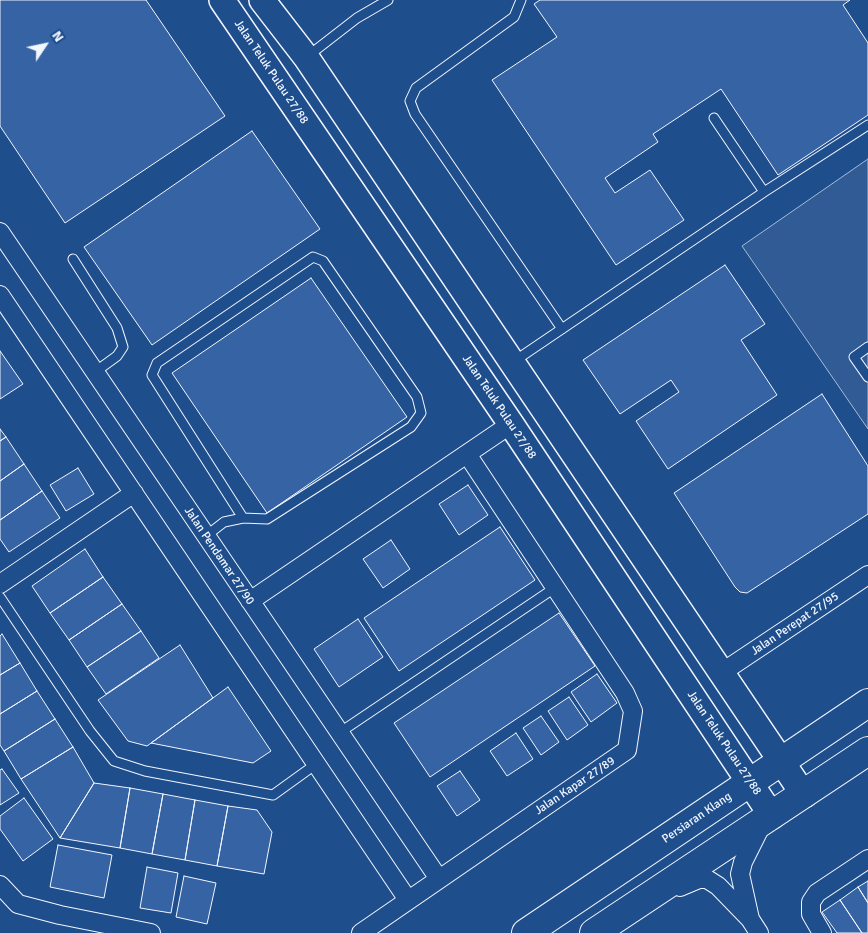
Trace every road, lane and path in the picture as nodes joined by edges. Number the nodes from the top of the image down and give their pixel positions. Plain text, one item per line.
1 (222, 0) edge
2 (262, 0) edge
3 (388, 0) edge
4 (521, 0) edge
5 (306, 58) junction
6 (714, 118) dead end
7 (868, 126) edge
8 (764, 192) junction
9 (0, 232) edge
10 (73, 259) dead end
11 (0, 295) edge
12 (562, 329) junction
13 (868, 347) edge
14 (512, 363) junction
15 (95, 372) junction
16 (868, 377) edge
17 (511, 424) junction
18 (468, 454) junction
19 (134, 493) junction
20 (243, 518) junction
21 (206, 536) junction
22 (868, 575) edge
23 (0, 584) edge
24 (556, 587) junction
25 (0, 597) edge
26 (250, 601) junction
27 (721, 673) junction
28 (868, 703) edge
29 (339, 732) junction
30 (868, 751) edge
31 (780, 762) junction
32 (316, 764) junction
33 (750, 782) junction
34 (804, 795) junction
35 (767, 820) junction
36 (868, 859) edge
37 (439, 880) junction
38 (0, 885) edge
39 (408, 900) junction
40 (641, 902) junction
41 (755, 926) edge
42 (150, 933) edge
43 (361, 933) edge
44 (526, 933) edge
45 (594, 933) edge
46 (822, 933) edge

1 - 17 street, Jalan Teluk Pulau 27/88
2 - 5 street
3 - 5 lane
4 - 12 lane
5 - 14 street
6 - 8 lane
7 - 8 lane
8 - 12 lane
9 - 15 street, Jalan Pendamar 27/90
10 - 15 lane
11 - 19 street
12 - 14 lane
13 - 16 lane
14 - 27 street
15 - 21 street, Jalan Pendamar 27/90
17 - 18 street
17 - 33 street, Jalan Teluk Pulau 27/88
18 - 24 street, Jalan Kapar 27/89
18 - 26 street
19 - 23 street
19 - 32 street
20 - 20 lane
20 - 21 lane
21 - 26 street, Jalan Pendamar 27/90
22 - 27 street, Jalan Perepat 27/95
24 - 29 lane
24 - 37 street, Jalan Kapar 27/89
25 - 32 lane
26 - 29 street, Jalan Pendamar 27/90
27 - 31 street
28 - 31 main road, Persiaran Klang
29 - 37 street, Jalan Pendamar 27/90
30 - 34 main road
31 - 33 main road, Persiaran Klang
31 - 34 street
32 - 39 street
33 - 35 street, Jalan Teluk Pulau 27/88
33 - 44 main road, Persiaran Klang
34 - 35 main road
35 - 40 main road
35 - 41 street
36 - 46 street
37 - 39 street, Jalan Kapar 27/89
38 - 42 street
39 - 43 street, Jalan Kapar 27/89
40 - 41 street
40 - 45 main road

